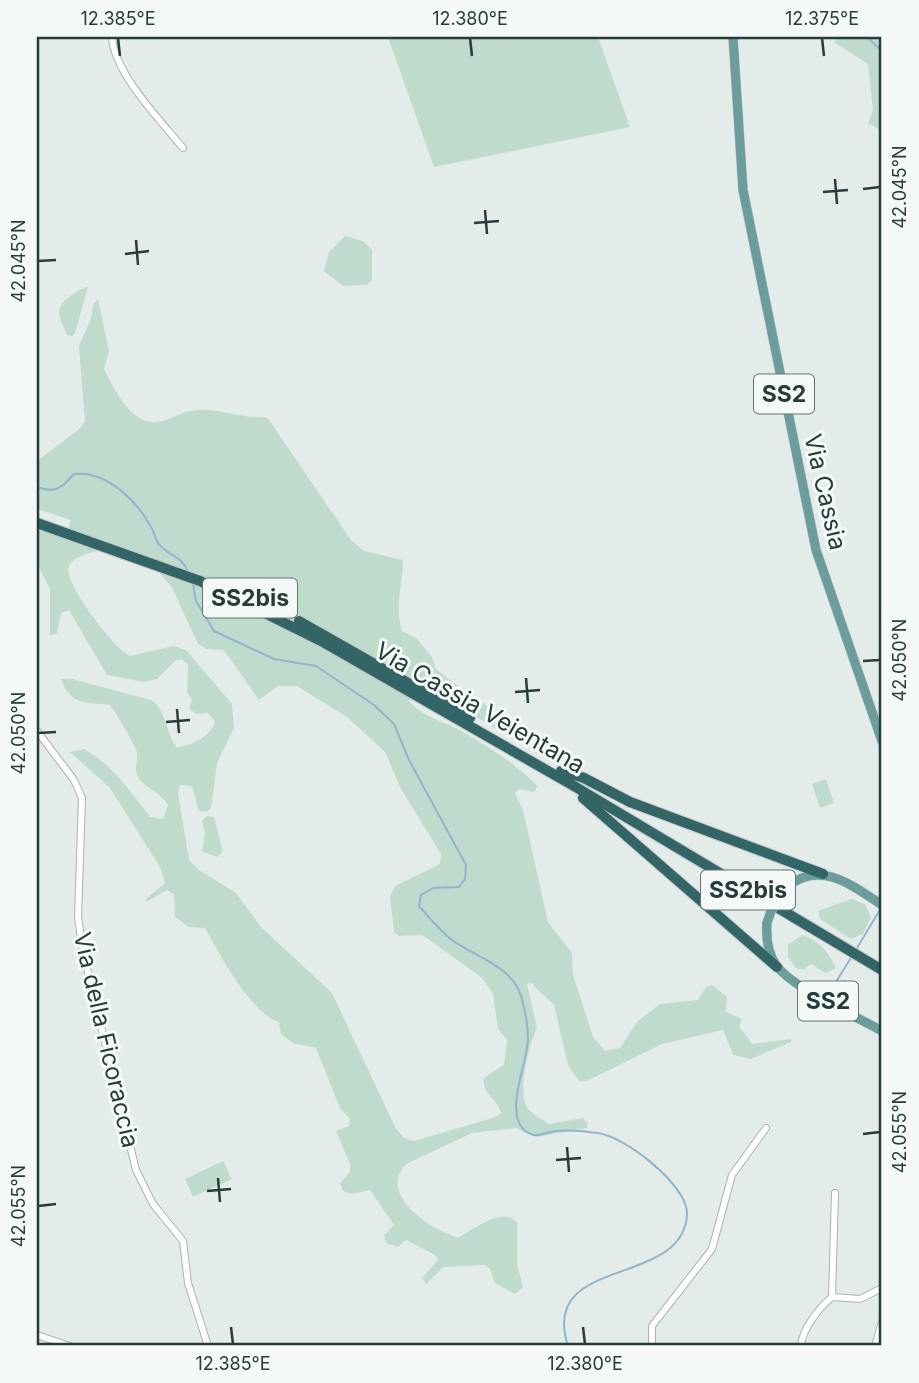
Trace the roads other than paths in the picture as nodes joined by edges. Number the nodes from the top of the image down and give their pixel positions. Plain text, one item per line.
1 (112, 37) edge
2 (733, 37) edge
3 (183, 148) dead end
4 (37, 516) edge
5 (37, 523) edge
6 (69, 529) junction
7 (420, 693) junction
8 (37, 731) edge
9 (882, 741) edge
10 (532, 762) junction
11 (561, 771) junction
12 (823, 874) junction
13 (882, 904) edge
14 (847, 946) junction
15 (859, 953) junction
16 (882, 962) edge
17 (777, 967) junction
18 (882, 970) edge
19 (882, 1031) edge
20 (766, 1128) dead end
21 (835, 1193) dead end
22 (882, 1288) edge
23 (832, 1297) junction
24 (882, 1322) edge
25 (37, 1335) edge
26 (70, 1346) edge
27 (208, 1346) edge
28 (652, 1346) edge
29 (801, 1346) edge
30 (875, 1346) edge

1 - 3 street
2 - 9 main road, Via Cassia / SS2
4 - 6 highway, Via Cassia Veientana / SS2bis
5 - 6 highway, Via Cassia Veientana / SS2bis
6 - 7 highway, Via Cassia Veientana / SS2bis
7 - 10 highway, Via Cassia Veientana / SS2bis
7 - 11 highway, Via Cassia Veientana / SS2bis
8 - 27 street, Via della Ficoraccia
10 - 14 highway, Via Cassia Veientana / SS2bis
10 - 17 highway
11 - 12 highway
11 - 14 highway, Via Cassia Veientana / SS2bis
12 - 13 main road
12 - 17 main road, SS2, bridge
14 - 15 highway, Via Cassia Veientana / SS2bis
15 - 16 highway, Via Cassia Veientana / SS2bis
15 - 18 highway, Via Cassia Veientana / SS2bis
17 - 19 main road, SS2
20 - 28 street
21 - 23 street
22 - 23 street
23 - 29 street
24 - 30 street
25 - 26 street

